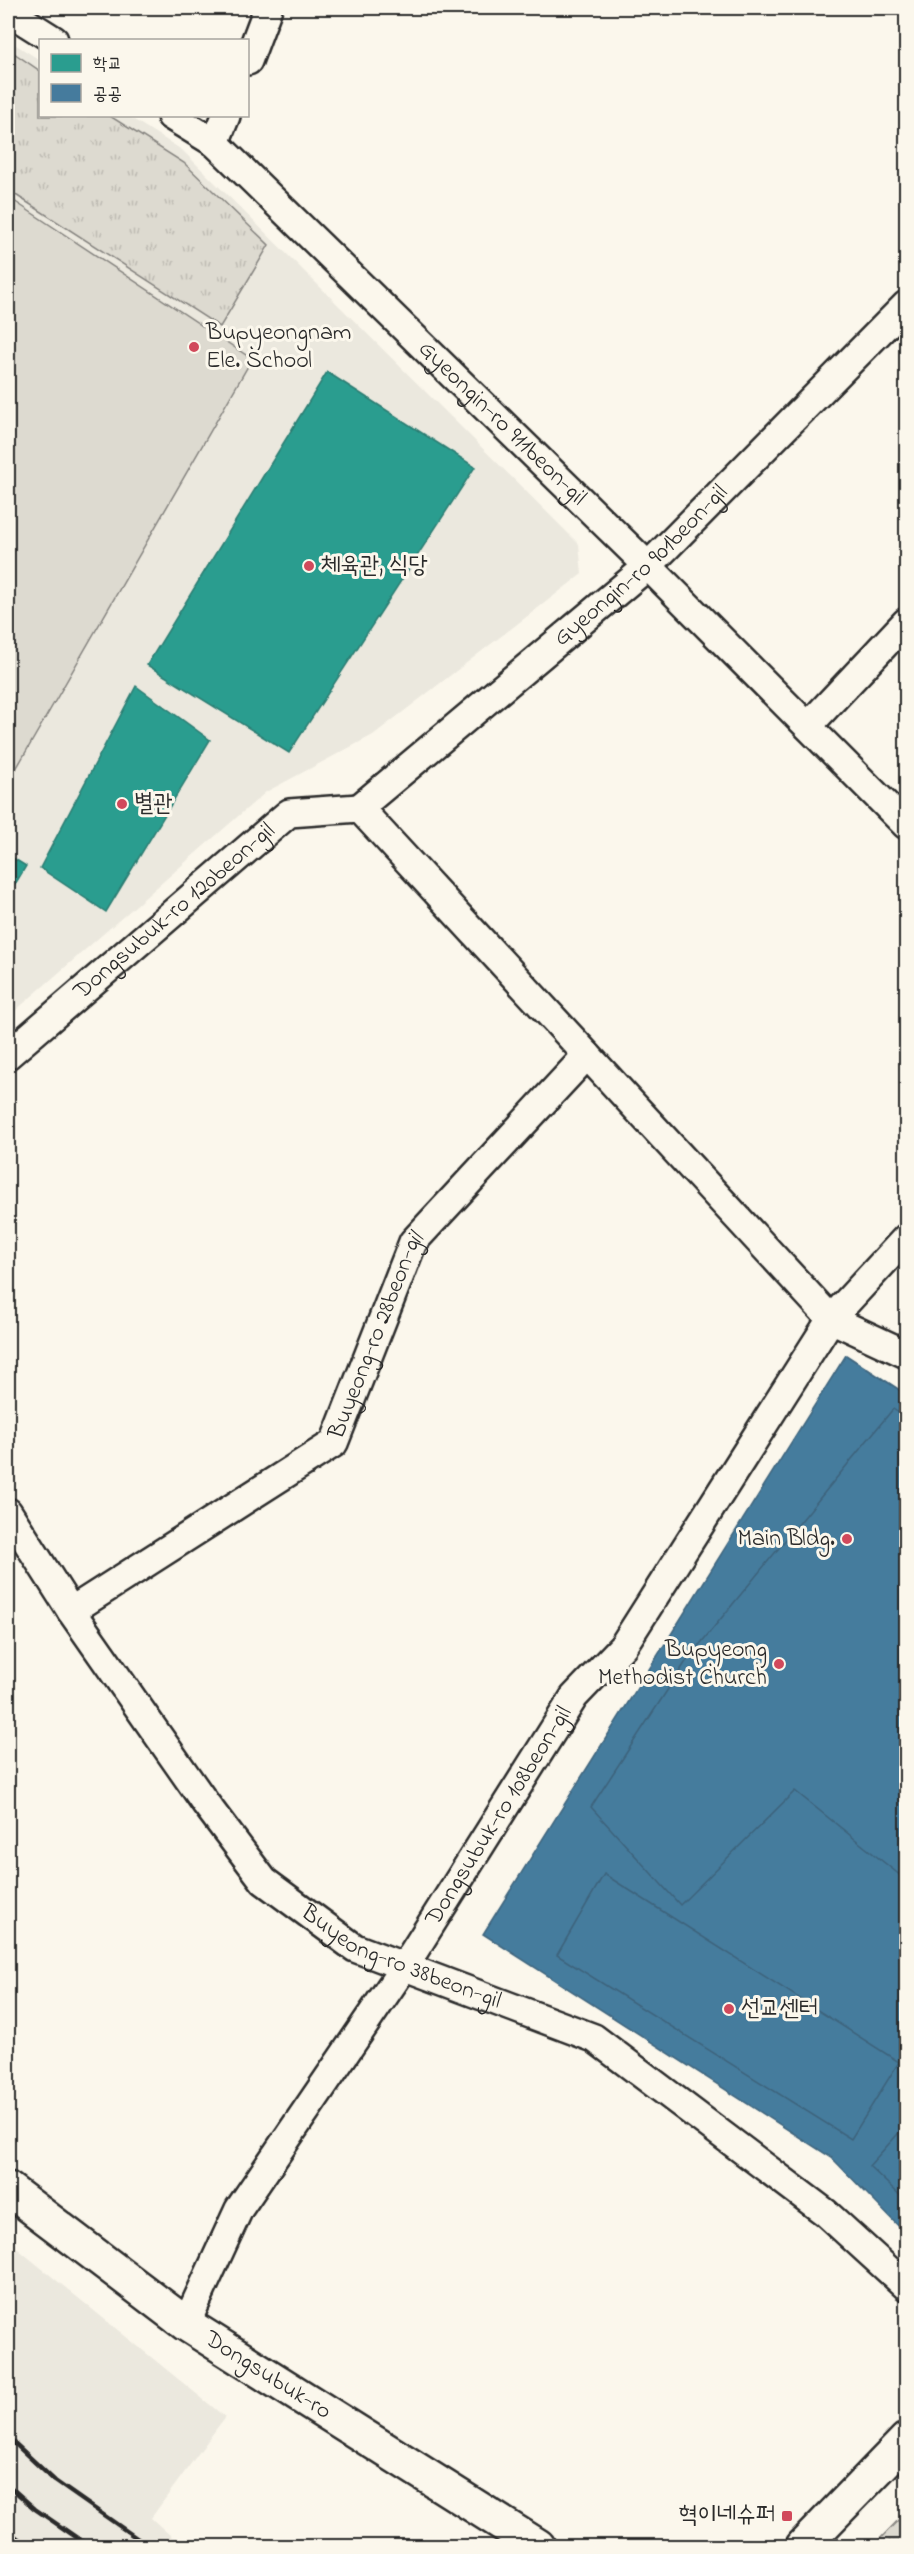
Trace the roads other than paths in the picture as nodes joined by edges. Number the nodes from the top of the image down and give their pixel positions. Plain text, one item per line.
1 (268, 8) edge
2 (8, 11) edge
3 (52, 39) edge
4 (249, 58) edge
5 (173, 117) edge
6 (226, 117) edge
7 (215, 143) junction
8 (906, 305) edge
9 (648, 566) junction
10 (906, 622) edge
11 (808, 726) junction
12 (360, 808) junction
13 (906, 825) edge
14 (8, 1055) edge
15 (587, 1055) junction
16 (906, 1238) edge
17 (831, 1319) junction
18 (906, 1354) edge
19 (8, 1512) edge
20 (71, 1611) junction
21 (404, 1967) junction
22 (8, 2189) edge
23 (906, 2286) edge
24 (186, 2324) junction
25 (906, 2440) edge
26 (538, 2547) edge
27 (803, 2547) edge

1 - 4 lane
2 - 3 lane
5 - 7 lane, Gyeongin-ro 911beon-gil
6 - 7 lane
7 - 9 lane, Gyeongin-ro 911beon-gil
8 - 9 lane, Gyeongin-ro 901beon-gil
9 - 11 lane, Gyeongin-ro 911beon-gil
9 - 12 lane, Gyeongin-ro 901beon-gil
10 - 11 lane
11 - 13 lane, Gyeongin-ro 911beon-gil
12 - 14 lane, Dongsubuk-ro 120beon-gil
12 - 15 lane
15 - 17 lane
15 - 20 lane, Buyeong-ro 28beon-gil
16 - 17 lane, Dongsubuk-ro 108beon-gil
17 - 18 lane
17 - 21 lane, Dongsubuk-ro 108beon-gil
19 - 20 lane, Buyeong-ro 38beon-gil
20 - 21 lane, Buyeong-ro 38beon-gil
21 - 23 lane, Buyeong-ro 38beon-gil
21 - 24 lane, Dongsubuk-ro 108beon-gil
22 - 24 street, Dongsubuk-ro
24 - 26 street, Dongsubuk-ro
25 - 27 street

